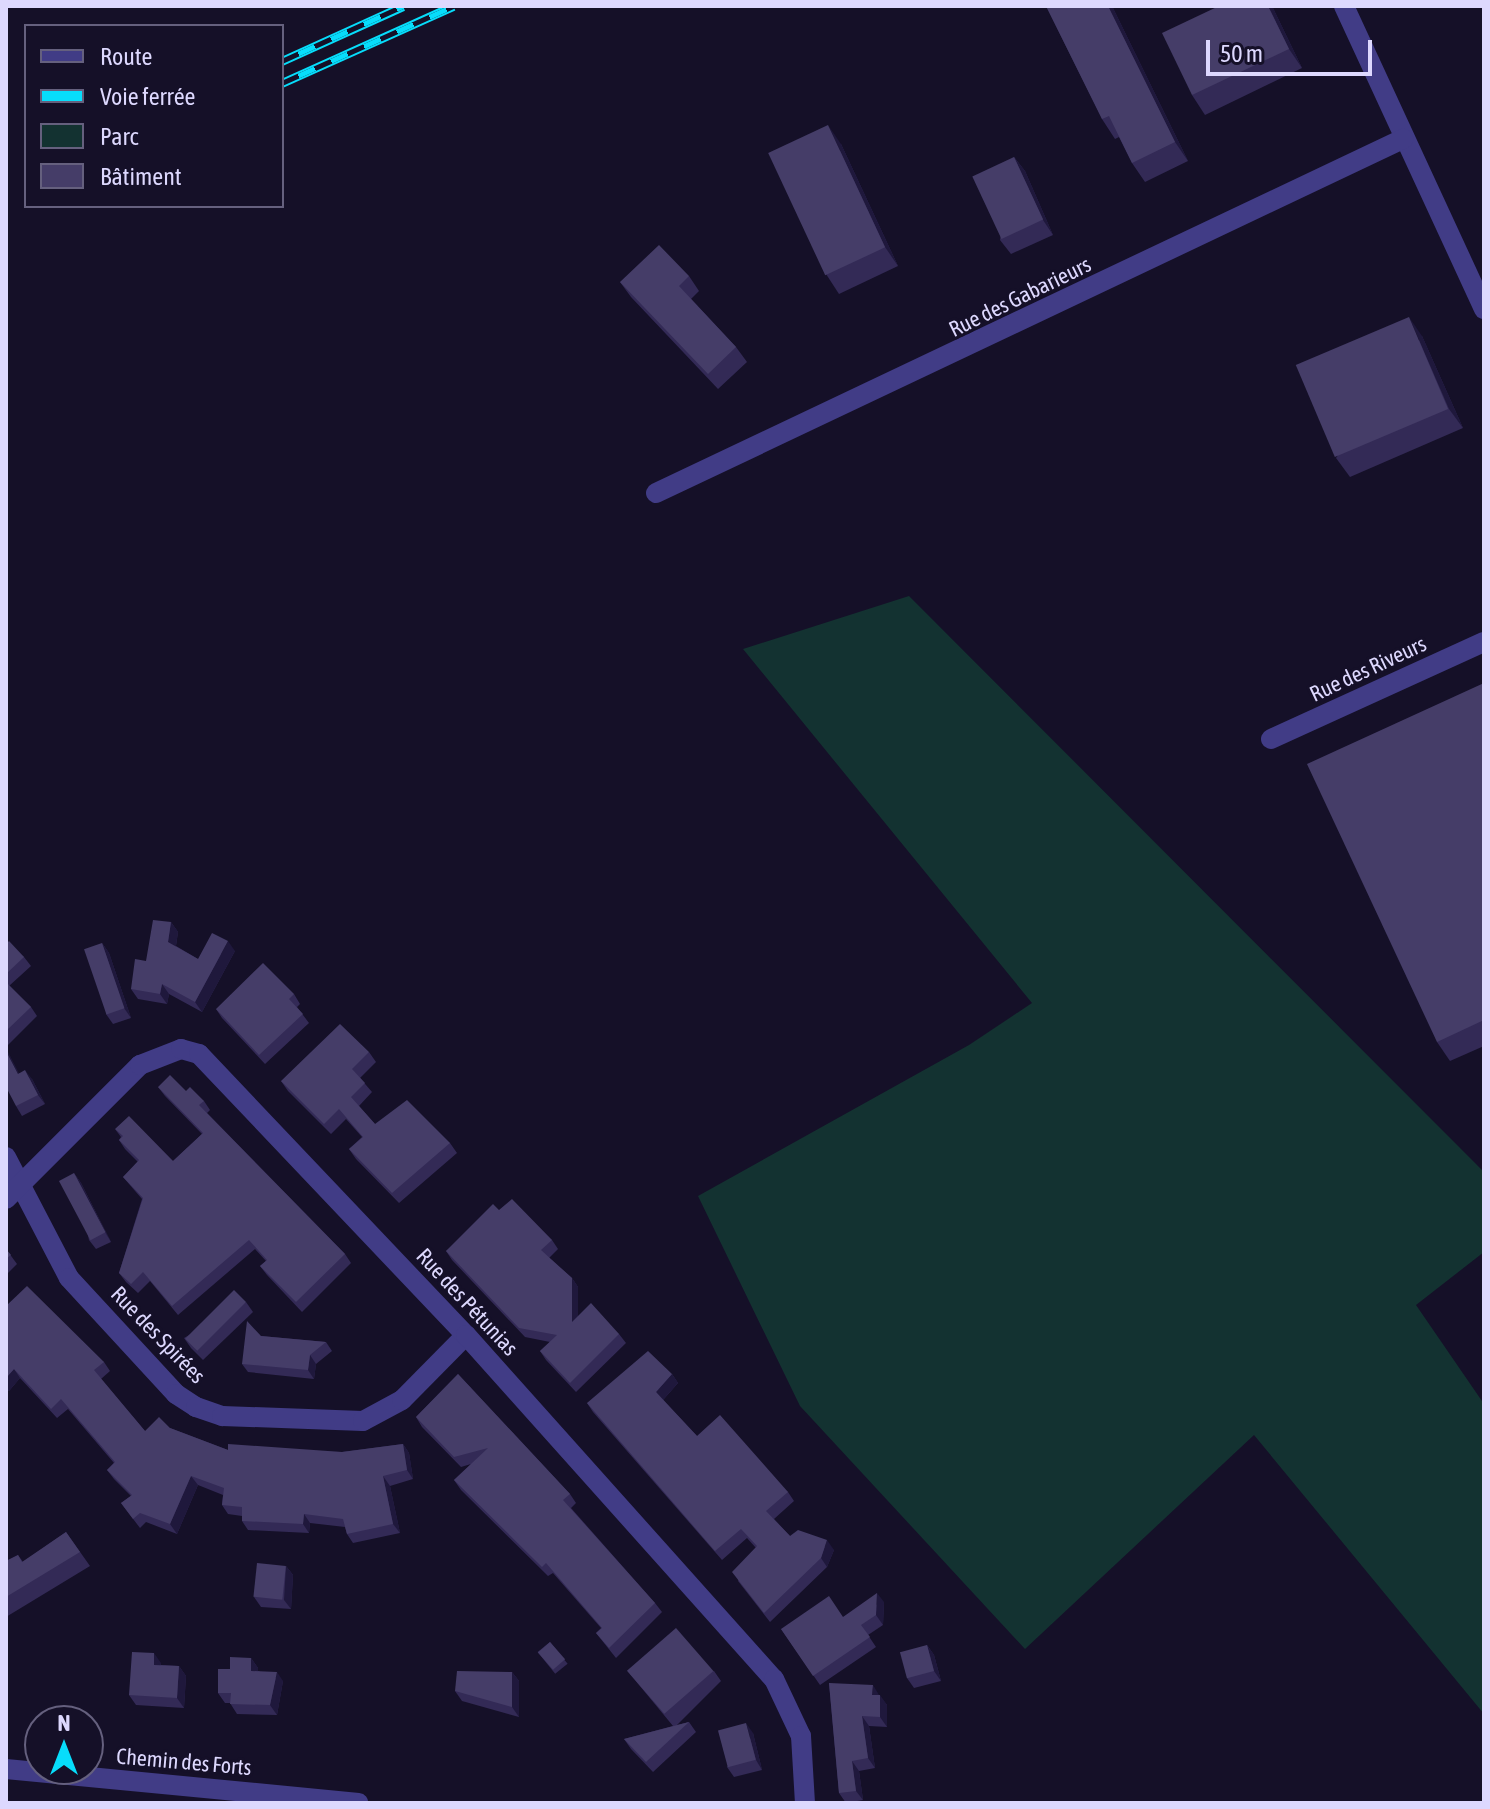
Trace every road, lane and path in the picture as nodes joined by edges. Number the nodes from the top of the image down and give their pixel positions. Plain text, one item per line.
1 (1344, 6) edge
2 (1403, 139) junction
3 (1484, 309) edge
4 (656, 493) dead end
5 (1484, 642) edge
6 (1271, 739) dead end
7 (6, 1157) edge
8 (22, 1183) junction
9 (6, 1199) edge
10 (466, 1335) junction
11 (6, 1769) edge
12 (358, 1803) edge
13 (805, 1803) edge

1 - 2 street
2 - 3 street
2 - 4 street, Rue des Gabarieurs
5 - 6 street, Rue des Riveurs
7 - 8 street, Rue des Spirées
8 - 9 street, Rue des Pétunias
8 - 10 street, Rue des Spirées
8 - 10 street, Rue des Pétunias
10 - 13 street, Rue des Pétunias
11 - 12 street, Chemin des Forts

